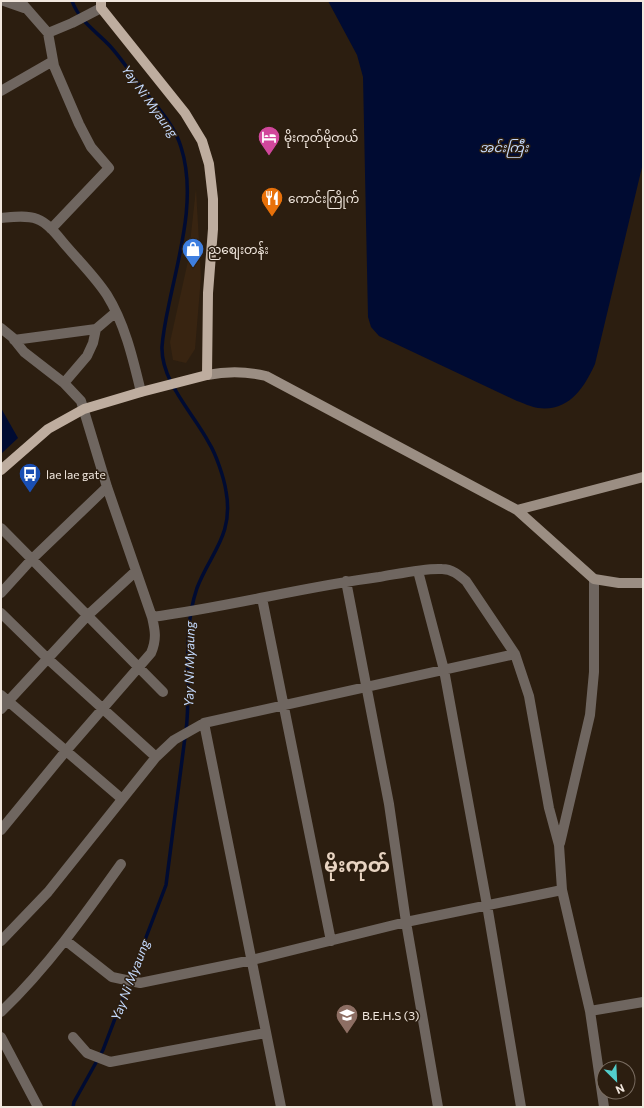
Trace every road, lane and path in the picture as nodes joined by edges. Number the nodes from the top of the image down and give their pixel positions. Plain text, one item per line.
1 (4, 1) edge
2 (22, 4) edge
3 (101, 4) edge
4 (48, 33) junction
5 (53, 61) junction
6 (1, 91) edge
7 (1, 218) edge
8 (51, 229) junction
9 (116, 312) junction
10 (1, 328) edge
11 (96, 330) junction
12 (14, 340) junction
13 (207, 375) junction
14 (64, 383) junction
15 (141, 392) junction
16 (84, 409) junction
17 (1, 470) edge
18 (643, 477) edge
19 (107, 487) junction
20 (517, 510) junction
21 (1, 528) edge
22 (31, 560) junction
23 (136, 570) junction
24 (418, 571) junction
25 (594, 578) junction
26 (346, 581) junction
27 (643, 583) edge
28 (1, 593) edge
29 (262, 598) junction
30 (1, 613) edge
31 (87, 616) junction
32 (152, 617) junction
33 (515, 654) junction
34 (48, 659) junction
35 (138, 667) junction
36 (444, 670) junction
37 (367, 686) junction
38 (163, 692) dead end
39 (3, 702) edge
40 (285, 704) junction
41 (102, 709) junction
42 (204, 723) junction
43 (65, 752) junction
44 (156, 757) junction
45 (122, 799) junction
46 (1, 830) edge
47 (559, 845) junction
48 (121, 864) dead end
49 (562, 890) junction
50 (487, 905) junction
51 (406, 922) junction
52 (65, 940) junction
53 (1, 941) edge
54 (331, 941) junction
55 (252, 960) junction
56 (643, 1002) edge
57 (590, 1011) junction
58 (1, 1012) edge
59 (265, 1033) junction
60 (1, 1036) edge
61 (73, 1037) dead end
62 (38, 1107) edge
63 (281, 1107) edge
64 (438, 1107) edge
65 (521, 1107) edge
66 (604, 1107) edge

1 - 2 street
2 - 4 street
3 - 4 street
3 - 13 main road
4 - 5 street
5 - 6 street
5 - 8 street
7 - 8 street
8 - 9 street
9 - 11 street
9 - 15 street
10 - 12 street
11 - 12 street
11 - 14 street
12 - 14 street
13 - 15 main road
13 - 20 main road
14 - 16 street
15 - 16 main road
16 - 17 main road
16 - 19 street
18 - 20 main road
19 - 22 street
19 - 23 street
20 - 25 main road
21 - 22 street
22 - 28 street
22 - 31 street
23 - 31 street
23 - 32 street
24 - 26 street
24 - 33 street
24 - 36 street
25 - 27 main road
25 - 47 street
26 - 29 street
26 - 37 street
29 - 32 street
29 - 40 street
30 - 34 street
31 - 34 street
31 - 35 street
32 - 35 street
33 - 36 street
33 - 47 street
34 - 39 street
34 - 41 street
35 - 38 street
35 - 41 street
36 - 37 street
36 - 50 street
37 - 40 street
37 - 51 street
39 - 43 street
40 - 42 street
40 - 54 street
41 - 43 street
41 - 44 street
42 - 44 street
42 - 55 street
43 - 45 street
43 - 46 street
44 - 45 street
45 - 53 street
47 - 49 street
48 - 52 street
49 - 50 street
49 - 57 street
50 - 51 street
50 - 65 street
51 - 54 street
51 - 64 street
52 - 55 street
52 - 58 street
54 - 55 street
55 - 59 street
56 - 57 street
57 - 66 street
59 - 61 street
59 - 63 street
60 - 62 street

